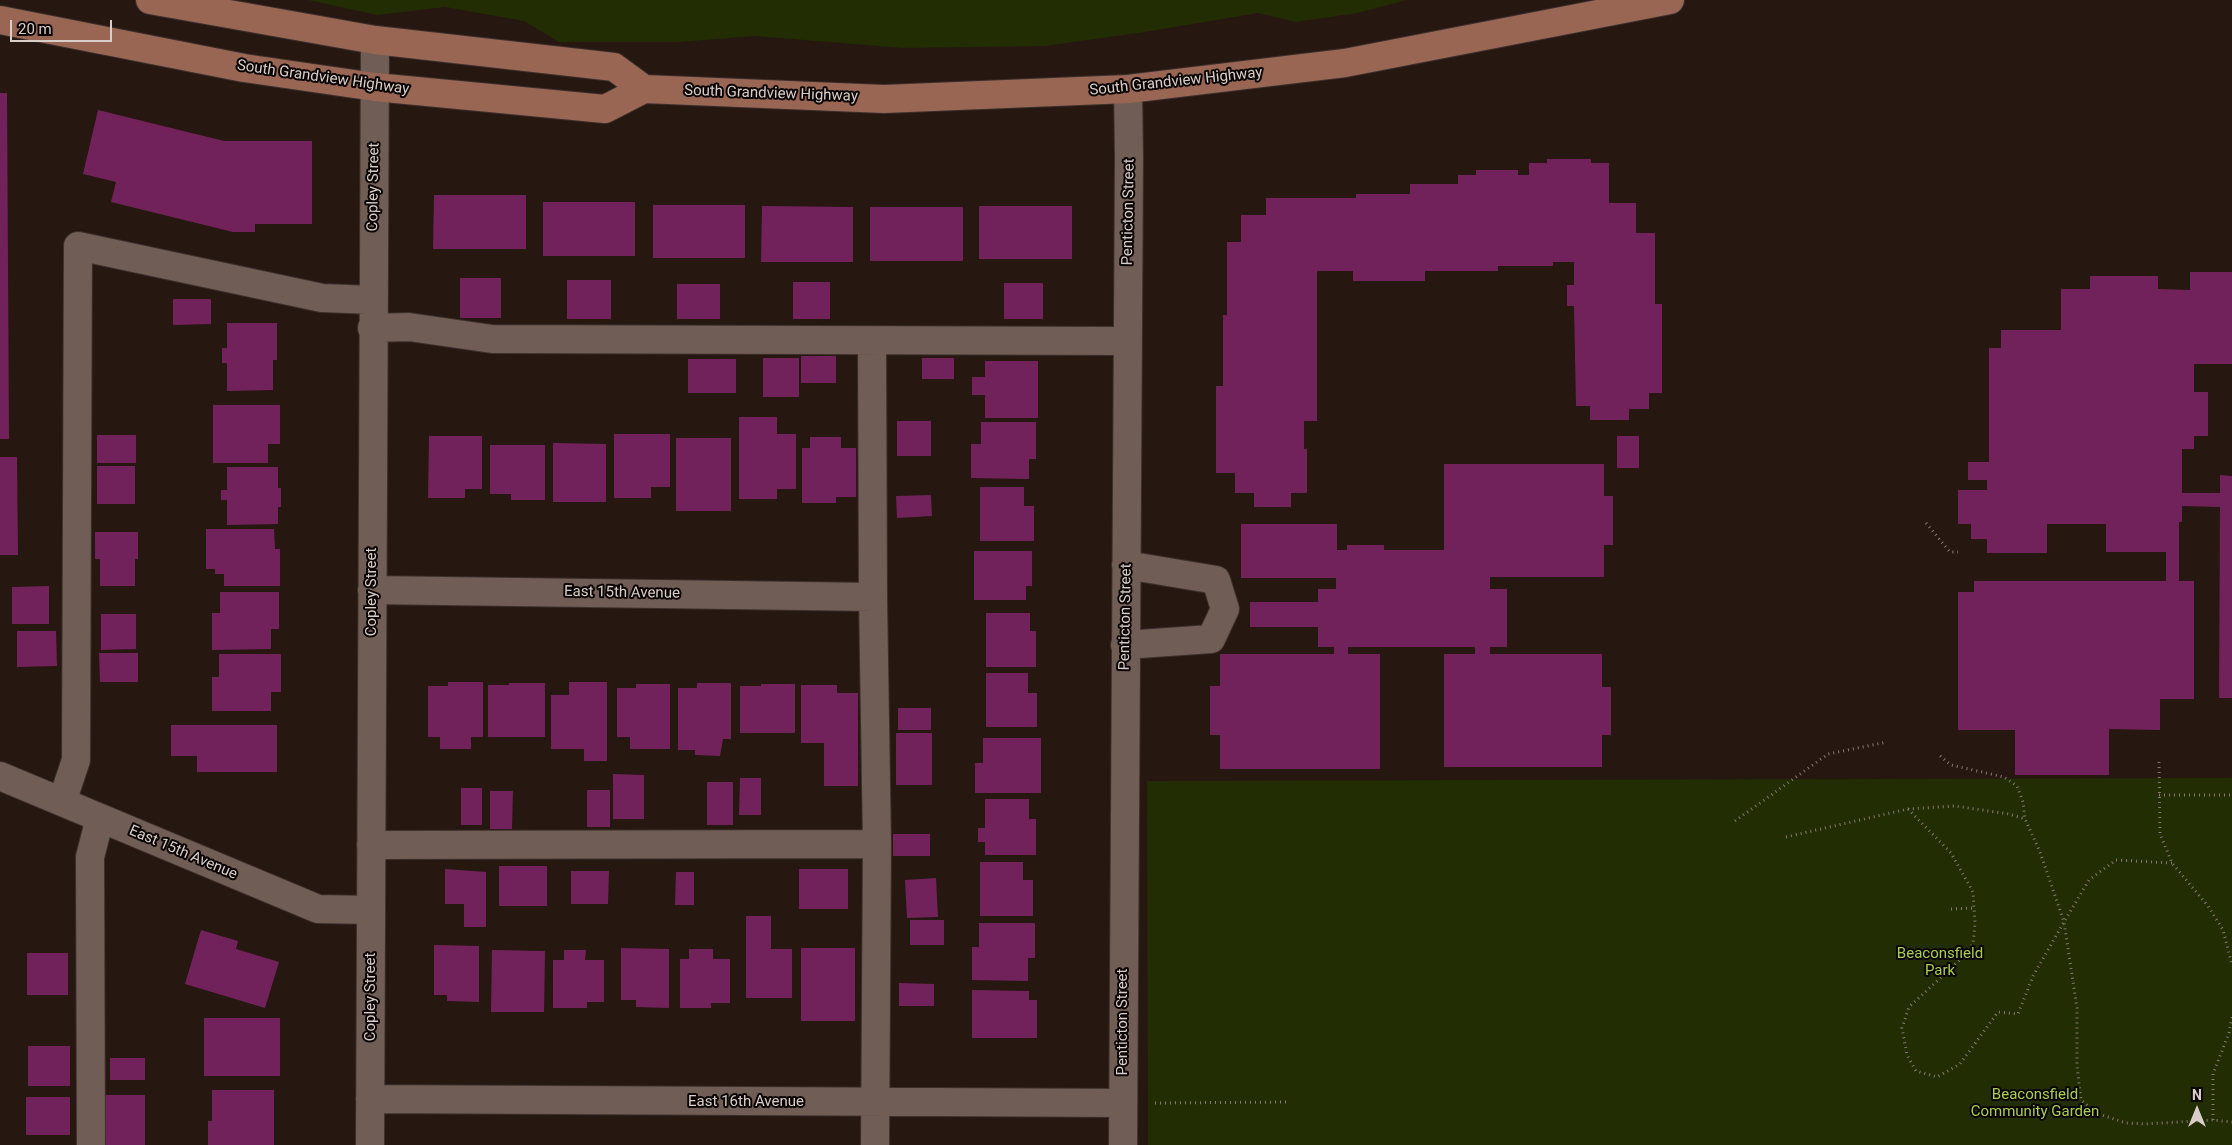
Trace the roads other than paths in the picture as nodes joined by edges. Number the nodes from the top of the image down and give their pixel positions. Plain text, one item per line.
1 (150, 0) edge
2 (1670, 0) edge
3 (0, 20) edge
4 (375, 40) junction
5 (375, 87) junction
6 (644, 89) junction
7 (1128, 89) junction
8 (373, 300) junction
9 (372, 328) junction
10 (872, 341) junction
11 (1127, 341) junction
12 (1126, 565) junction
13 (372, 590) junction
14 (873, 597) junction
15 (1125, 645) junction
16 (0, 776) edge
17 (62, 802) junction
18 (100, 818) junction
19 (877, 844) junction
20 (371, 845) junction
21 (371, 910) junction
22 (370, 1100) junction
23 (876, 1102) junction
24 (1122, 1103) junction
25 (90, 1145) edge
26 (370, 1145) edge
27 (875, 1145) edge
28 (1123, 1145) edge

1 - 4 main road
2 - 7 main road, South Grandview Highway
3 - 5 main road, South Grandview Highway
4 - 5 street, Copley Street
4 - 6 main road
5 - 6 main road, South Grandview Highway
5 - 8 street, Copley Street
6 - 7 main road, South Grandview Highway
7 - 11 street, Penticton Street
8 - 9 street, Copley Street
8 - 17 street
9 - 10 street
9 - 13 street, Copley Street
10 - 11 street
10 - 14 street
11 - 12 street, Penticton Street
12 - 15 street, Penticton Street
12 - 15 street
13 - 14 street, East 15th Avenue
13 - 20 street, Copley Street
14 - 19 street
15 - 24 street, Penticton Street
16 - 17 street, East 15th Avenue
17 - 18 street, East 15th Avenue
18 - 21 street, East 15th Avenue
18 - 25 street
19 - 20 street
19 - 23 street
20 - 21 street, Copley Street
21 - 22 street, Copley Street
22 - 23 street, East 16th Avenue
22 - 26 street, Copley Street
23 - 24 street, East 16th Avenue
23 - 27 street
24 - 28 street, Penticton Street

